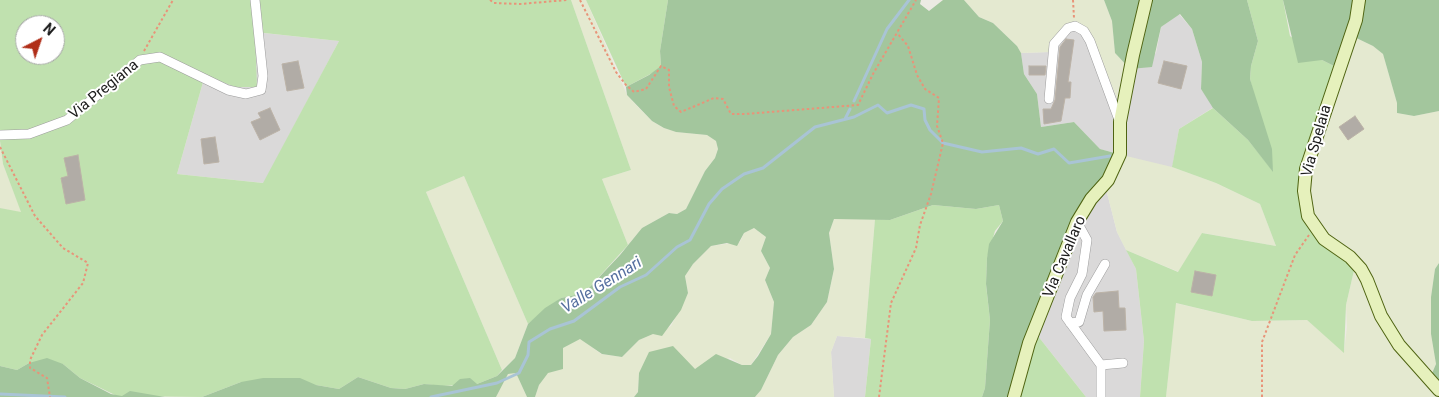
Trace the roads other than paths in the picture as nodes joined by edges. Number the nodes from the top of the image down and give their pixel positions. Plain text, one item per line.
1 (256, 0) edge
2 (1146, 0) edge
3 (1359, 0) edge
4 (1049, 100) dead end
5 (1120, 122) junction
6 (0, 135) edge
7 (1076, 222) junction
8 (1105, 264) dead end
9 (1070, 323) junction
10 (1123, 363) dead end
11 (1101, 364) junction
12 (1439, 390) edge
13 (1014, 397) edge
14 (1101, 397) edge

1 - 6 street, Via Pregiana
2 - 5 street, Via Cavallaro
3 - 12 street, Via Spelaia
4 - 5 street, Via Cavallaro
5 - 7 street, Via Cavallaro
7 - 9 street
7 - 13 street, Via Cavallaro
8 - 9 street
9 - 11 street
10 - 11 street
11 - 14 street

